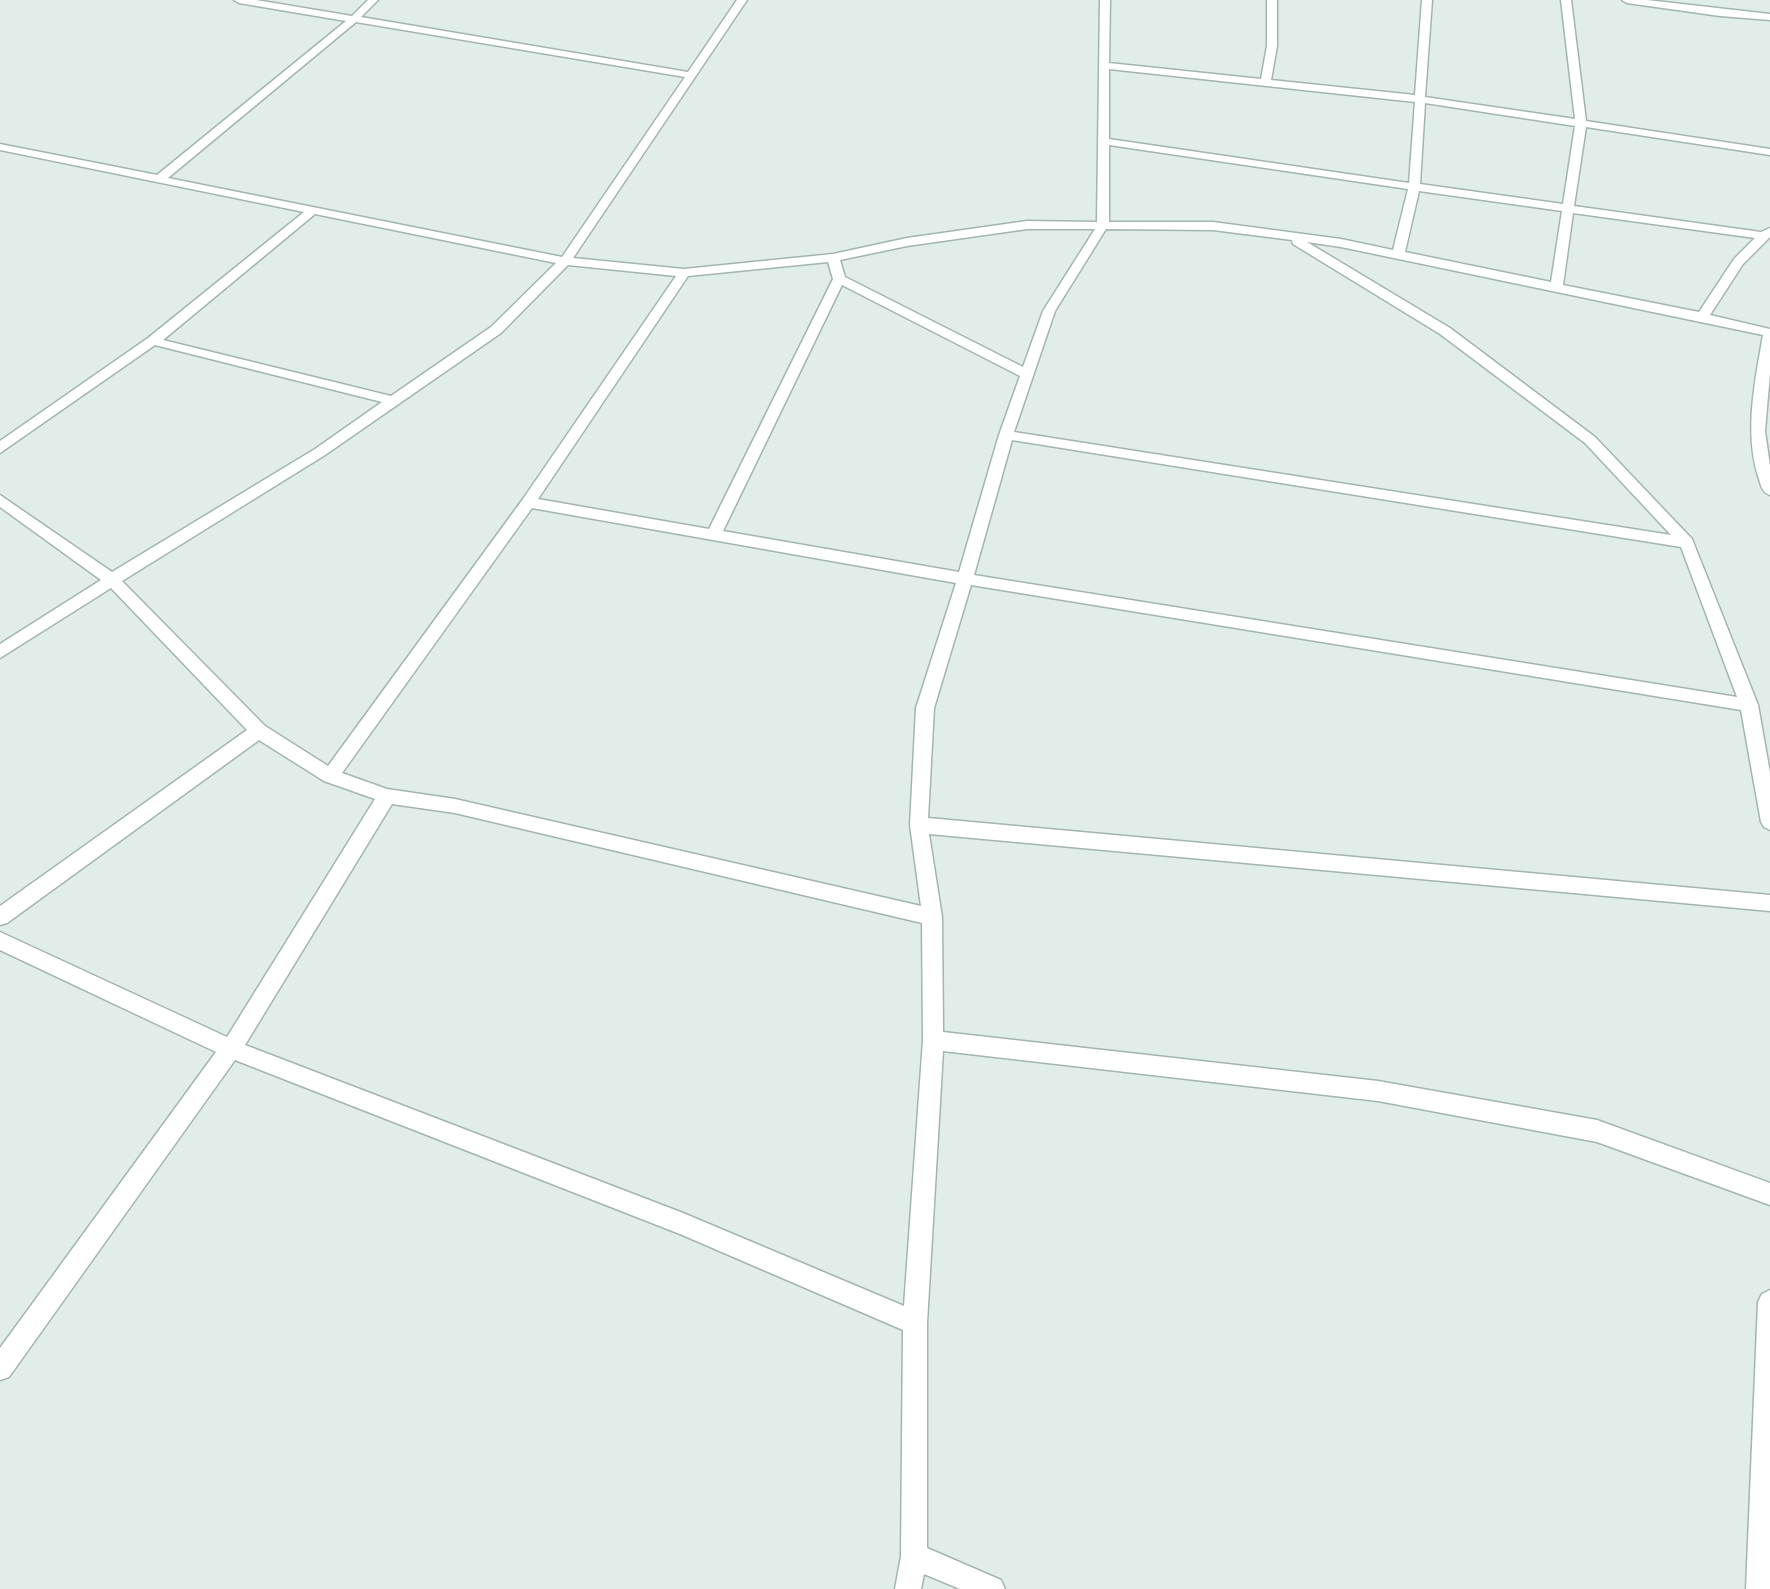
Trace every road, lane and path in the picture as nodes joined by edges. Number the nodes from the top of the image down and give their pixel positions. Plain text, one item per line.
1 (239, 0) edge
2 (373, 0) edge
3 (742, 0) edge
4 (1105, 0) edge
5 (1272, 0) edge
6 (1427, 0) edge
7 (1566, 0) edge
8 (1627, 0) edge
9 (1770, 16) edge
10 (353, 20) junction
11 (1103, 65) junction
12 (689, 75) junction
13 (1265, 84) junction
14 (1420, 99) junction
15 (1581, 124) junction
16 (1103, 141) junction
17 (0, 147) edge
18 (1770, 152) edge
19 (161, 178) junction
20 (1414, 187) junction
21 (1568, 208) junction
22 (314, 209) junction
23 (1103, 225) junction
24 (1767, 233) edge
25 (1290, 236) junction
26 (1398, 255) junction
27 (833, 258) junction
28 (565, 261) junction
29 (684, 273) junction
30 (839, 279) junction
31 (1556, 287) junction
32 (1702, 316) junction
33 (1770, 333) edge
34 (153, 340) junction
35 (1027, 374) junction
36 (393, 401) junction
37 (1006, 435) junction
38 (0, 448) edge
39 (1770, 490) edge
40 (0, 500) edge
41 (528, 502) junction
42 (714, 535) junction
43 (1687, 543) junction
44 (965, 579) junction
45 (112, 580) junction
46 (0, 652) edge
47 (1749, 705) junction
48 (259, 731) junction
49 (330, 776) junction
50 (387, 796) junction
51 (1770, 822) edge
52 (919, 825) junction
53 (1770, 903) edge
54 (0, 917) edge
55 (932, 917) junction
56 (0, 941) edge
57 (933, 1040) junction
58 (231, 1049) junction
59 (1770, 1194) edge
60 (1770, 1302) edge
61 (915, 1323) junction
62 (0, 1368) edge
63 (914, 1556) junction
64 (908, 1589) edge
65 (992, 1589) edge
66 (1759, 1589) edge

1 - 10 street
2 - 10 street
3 - 12 street
4 - 11 street
5 - 13 street
6 - 14 street
7 - 15 street
8 - 9 street
10 - 12 street
10 - 19 street
11 - 13 street
11 - 16 street
12 - 28 street
13 - 14 street
14 - 15 street
14 - 20 street
15 - 18 street
15 - 21 street
16 - 20 street
16 - 23 street
17 - 19 street
19 - 22 street
20 - 21 street
20 - 26 street
21 - 24 street
21 - 31 street
22 - 28 street
22 - 34 street
23 - 25 street
23 - 27 street
23 - 35 street
24 - 32 street
25 - 26 street
25 - 43 street
26 - 31 street
27 - 29 street
27 - 30 street
28 - 29 street
28 - 36 street
29 - 41 street
30 - 35 street
30 - 42 street
31 - 32 street
32 - 33 street
33 - 39 street
34 - 36 street
34 - 38 street
35 - 37 street
36 - 45 street
37 - 43 street
37 - 44 street
40 - 45 street
41 - 42 street
41 - 49 street
42 - 44 street
43 - 47 street
44 - 47 street
44 - 52 street
45 - 46 street
45 - 48 street
47 - 51 street
48 - 49 street
48 - 54 street
49 - 50 street
50 - 55 street
50 - 58 street
52 - 53 street
52 - 55 street
55 - 57 street
56 - 58 street
57 - 59 street
57 - 61 street
58 - 61 street
58 - 62 street
60 - 66 street
61 - 63 street
63 - 64 street
63 - 65 street

